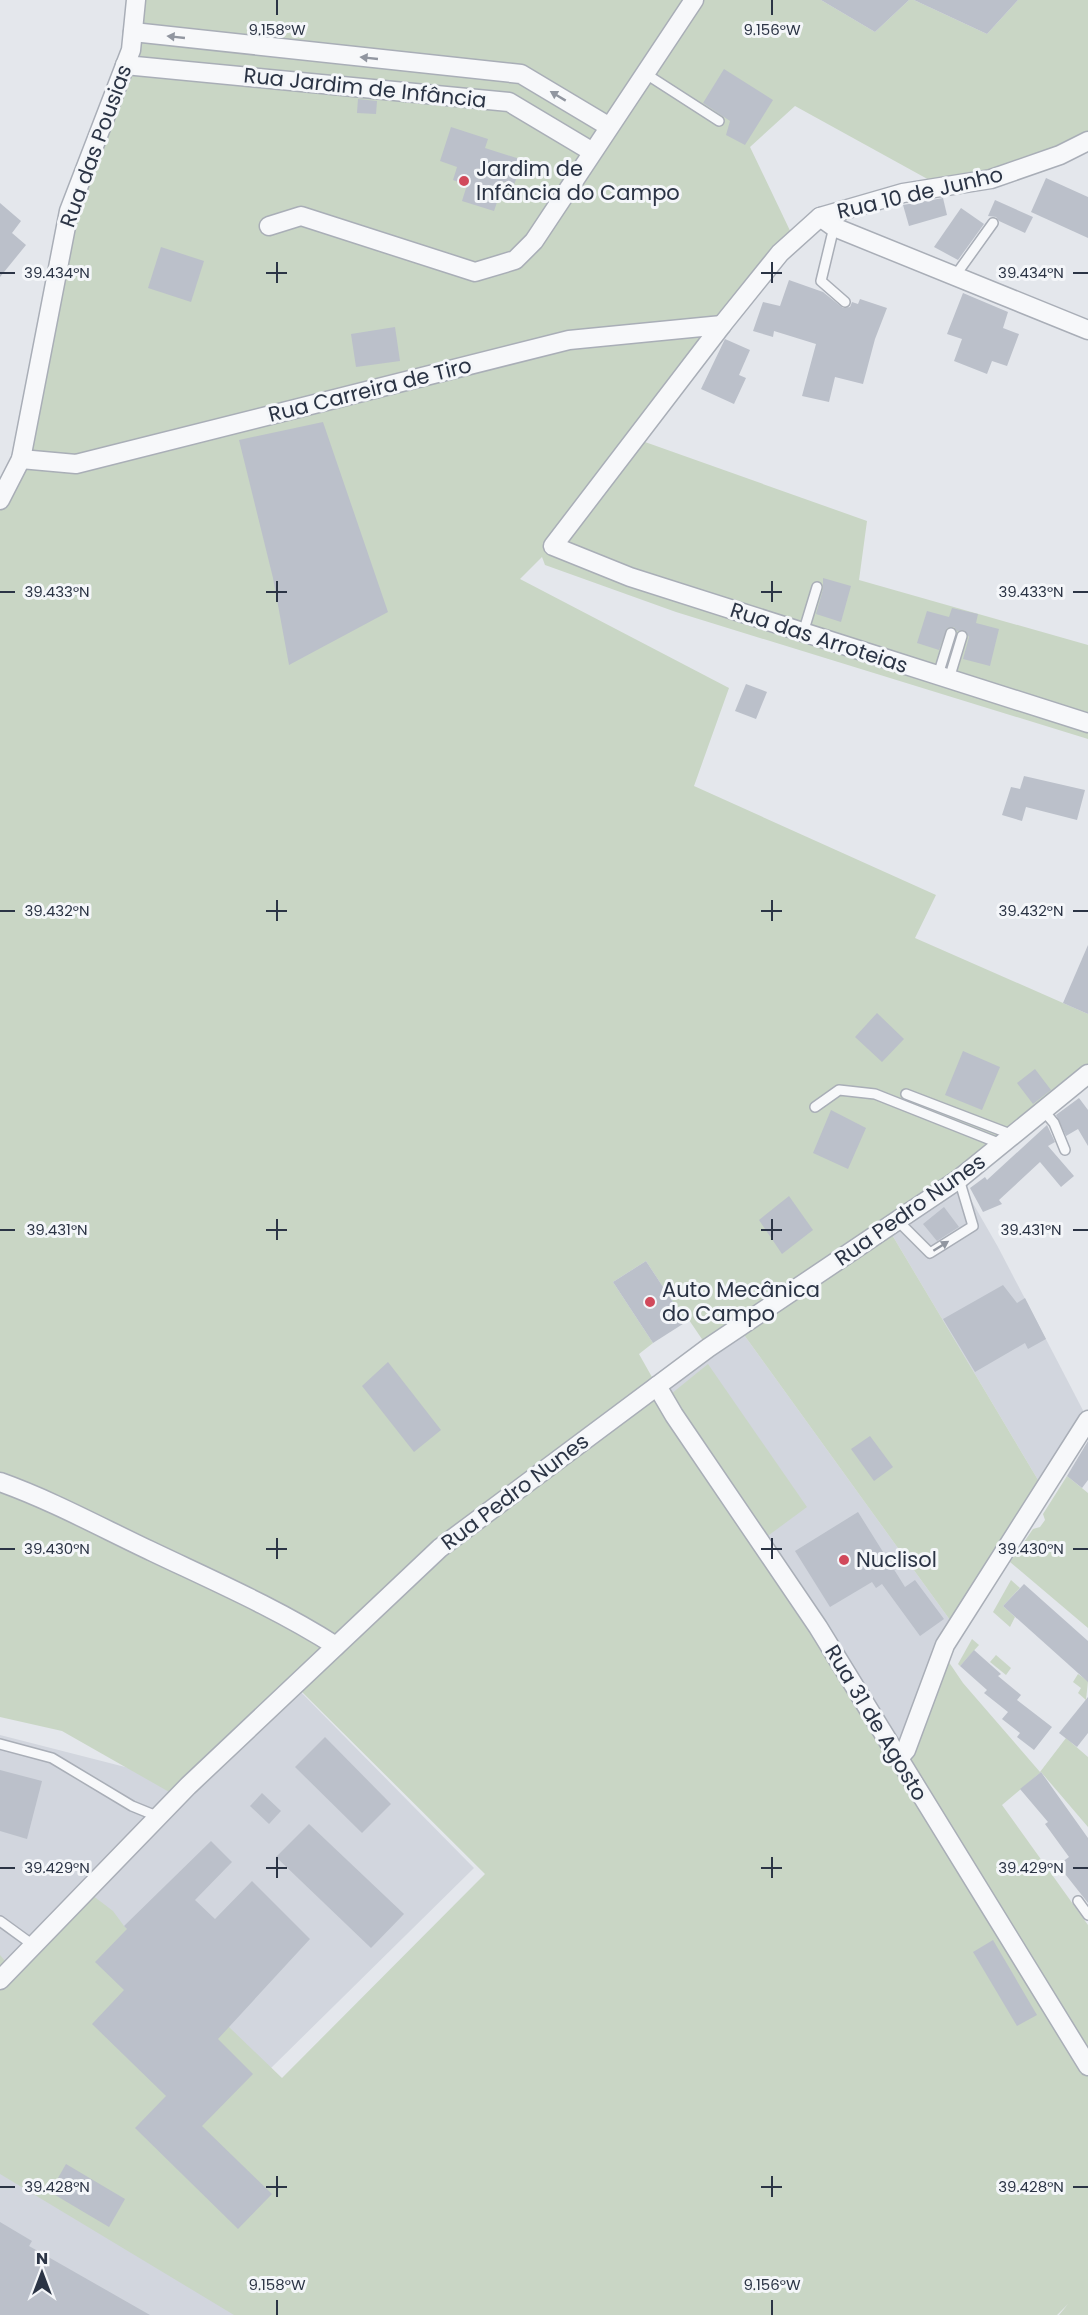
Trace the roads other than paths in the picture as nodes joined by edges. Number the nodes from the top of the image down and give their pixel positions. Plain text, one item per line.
1 (136, 0) edge
2 (694, 0) edge
3 (133, 32) junction
4 (125, 64) junction
5 (646, 74) junction
6 (719, 121) dead end
7 (608, 126) junction
8 (1088, 141) edge
9 (591, 151) junction
10 (827, 222) junction
11 (993, 223) dead end
12 (269, 226) dead end
13 (955, 276) junction
14 (845, 302) dead end
15 (722, 325) junction
16 (1088, 330) edge
17 (21, 459) junction
18 (0, 500) edge
19 (553, 546) joint
20 (817, 587) dead end
21 (803, 633) junction
22 (951, 633) dead end
23 (962, 636) dead end
24 (943, 677) junction
25 (1088, 723) edge
26 (1088, 1074) edge
27 (906, 1094) dead end
28 (814, 1107) dead end
29 (1043, 1110) junction
30 (1007, 1140) junction
31 (1065, 1150) dead end
32 (958, 1179) junction
33 (898, 1221) junction
34 (657, 1386) junction
35 (1088, 1420) edge
36 (0, 1482) edge
37 (336, 1646) junction
38 (0, 1744) edge
39 (898, 1760) junction
40 (159, 1817) junction
41 (1078, 1901) dead end
42 (1088, 1915) edge
43 (0, 1921) edge
44 (33, 1945) junction
45 (0, 1980) edge
46 (1088, 2066) edge

1 - 3 street, Rua das Pousias
2 - 5 street
3 - 4 street, Rua das Pousias
7 -> 3 street, Rua Jardim de Infância
4 - 9 street, Rua Jardim de Infância
4 - 17 street, Rua das Pousias
5 - 6 lane
5 - 7 street
7 - 9 street
8 - 10 street, Rua 10 de Junho
9 - 12 street
10 - 13 street
10 - 14 lane
10 - 15 street, Rua 10 de Junho
11 - 13 lane
13 - 16 street
15 - 17 street, Rua Carreira de Tiro
15 - 19 street, Rua 10 de Junho
17 - 18 street, Rua das Pousias
19 - 21 street, Rua das Arroteias
20 - 21 lane
21 - 24 street, Rua das Arroteias
22 - 24 lane
23 - 24 lane
24 - 25 street, Rua das Arroteias
26 - 29 street, Rua Pedro Nunes
27 - 30 lane
28 - 30 lane
29 - 30 street, Rua Pedro Nunes
29 - 31 lane
30 - 32 street, Rua Pedro Nunes
32 - 33 street, Rua Pedro Nunes
33 -> 32 lane
33 - 34 street, Rua Pedro Nunes
34 - 37 street, Rua Pedro Nunes
34 - 39 street, Rua 31 de Agosto
35 - 39 street
36 - 37 street
37 - 40 street, Rua Pedro Nunes
38 - 40 lane
39 - 46 street, Rua 31 de Agosto
40 - 44 street, Rua Pedro Nunes
41 - 42 lane
43 - 44 lane
44 - 45 street, Rua Pedro Nunes

